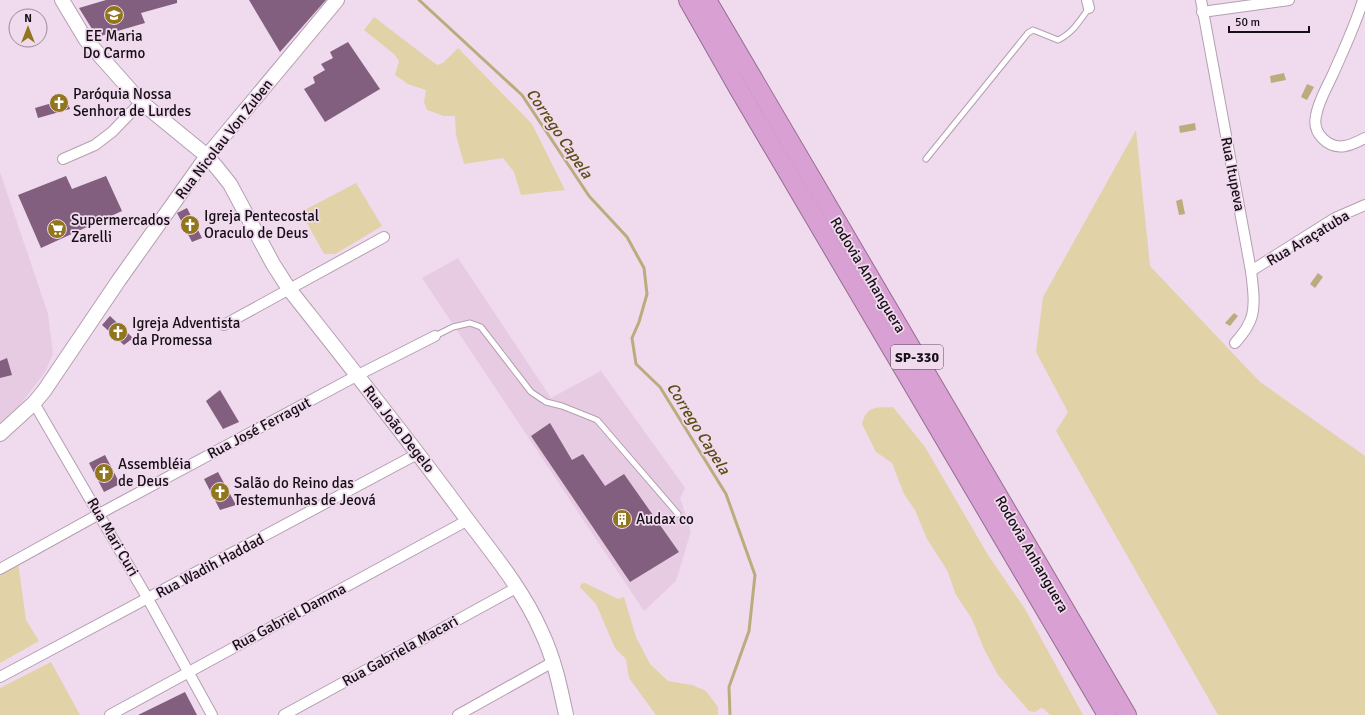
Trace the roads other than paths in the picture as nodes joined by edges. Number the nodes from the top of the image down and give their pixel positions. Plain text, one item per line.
1 (62, 0) edge
2 (337, 0) edge
3 (688, 0) edge
4 (707, 0) edge
5 (1201, 0) edge
6 (1289, 0) edge
7 (1363, 0) edge
8 (1088, 4) edge
9 (1202, 12) junction
10 (141, 102) junction
11 (1365, 138) edge
12 (206, 156) junction
13 (926, 158) dead end
14 (63, 159) dead end
15 (1365, 205) edge
16 (384, 237) dead end
17 (1251, 272) junction
18 (289, 289) junction
19 (224, 325) dead end
20 (435, 336) joint
21 (1235, 343) dead end
22 (358, 375) junction
23 (34, 403) junction
24 (0, 434) edge
25 (419, 453) junction
26 (99, 514) junction
27 (678, 514) dead end
28 (468, 520) junction
29 (0, 569) edge
30 (516, 588) junction
31 (148, 598) junction
32 (553, 662) junction
33 (188, 672) junction
34 (0, 677) edge
35 (110, 715) edge
36 (212, 715) edge
37 (284, 715) edge
38 (458, 715) edge
39 (566, 715) edge
40 (1106, 715) edge
41 (1127, 715) edge

1 - 10 street, Rua João Degelo
2 - 12 street, Rua Nicolau Von Zuben
3 - 40 highway, Rodovia Anhanguera / SP-330
4 - 41 highway, Rodovia Anhanguera / SP-330
5 - 9 street, Rua Itupeva
6 - 9 street
7 - 11 street
8 - 13 lane
9 - 17 street, Rua Itupeva
10 - 12 street, Rua João Degelo
10 - 14 street
12 - 18 street, Rua João Degelo
12 - 23 street, Rua Nicolau Von Zuben
15 - 17 street, Rua Araçatuba
16 - 18 street
17 - 21 street, Rua Itupeva
18 - 19 street
18 - 22 street, Rua João Degelo
20 - 22 street, Rua José Ferragut
20 - 27 lane
22 - 25 street, Rua João Degelo
22 - 26 street, Rua José Ferragut
23 - 24 street, Rua Nicolau Von Zuben
23 - 26 street, Rua Mari Curi
25 - 28 street, Rua João Degelo
25 - 31 street, Rua Wadih Haddad
26 - 29 street, Rua José Ferragut
26 - 31 street, Rua Mari Curi
28 - 30 street, Rua João Degelo
28 - 33 street, Rua Gabriel Damma
30 - 32 street, Rua João Degelo
30 - 37 street, Rua Gabriela Macari
31 - 33 street, Rua Mari Curi
31 - 34 street, Rua Wadih Haddad
32 - 38 street
32 - 39 street, Rua João Degelo
33 - 35 street, Rua Gabriel Damma
33 - 36 street, Rua Mari Curi

